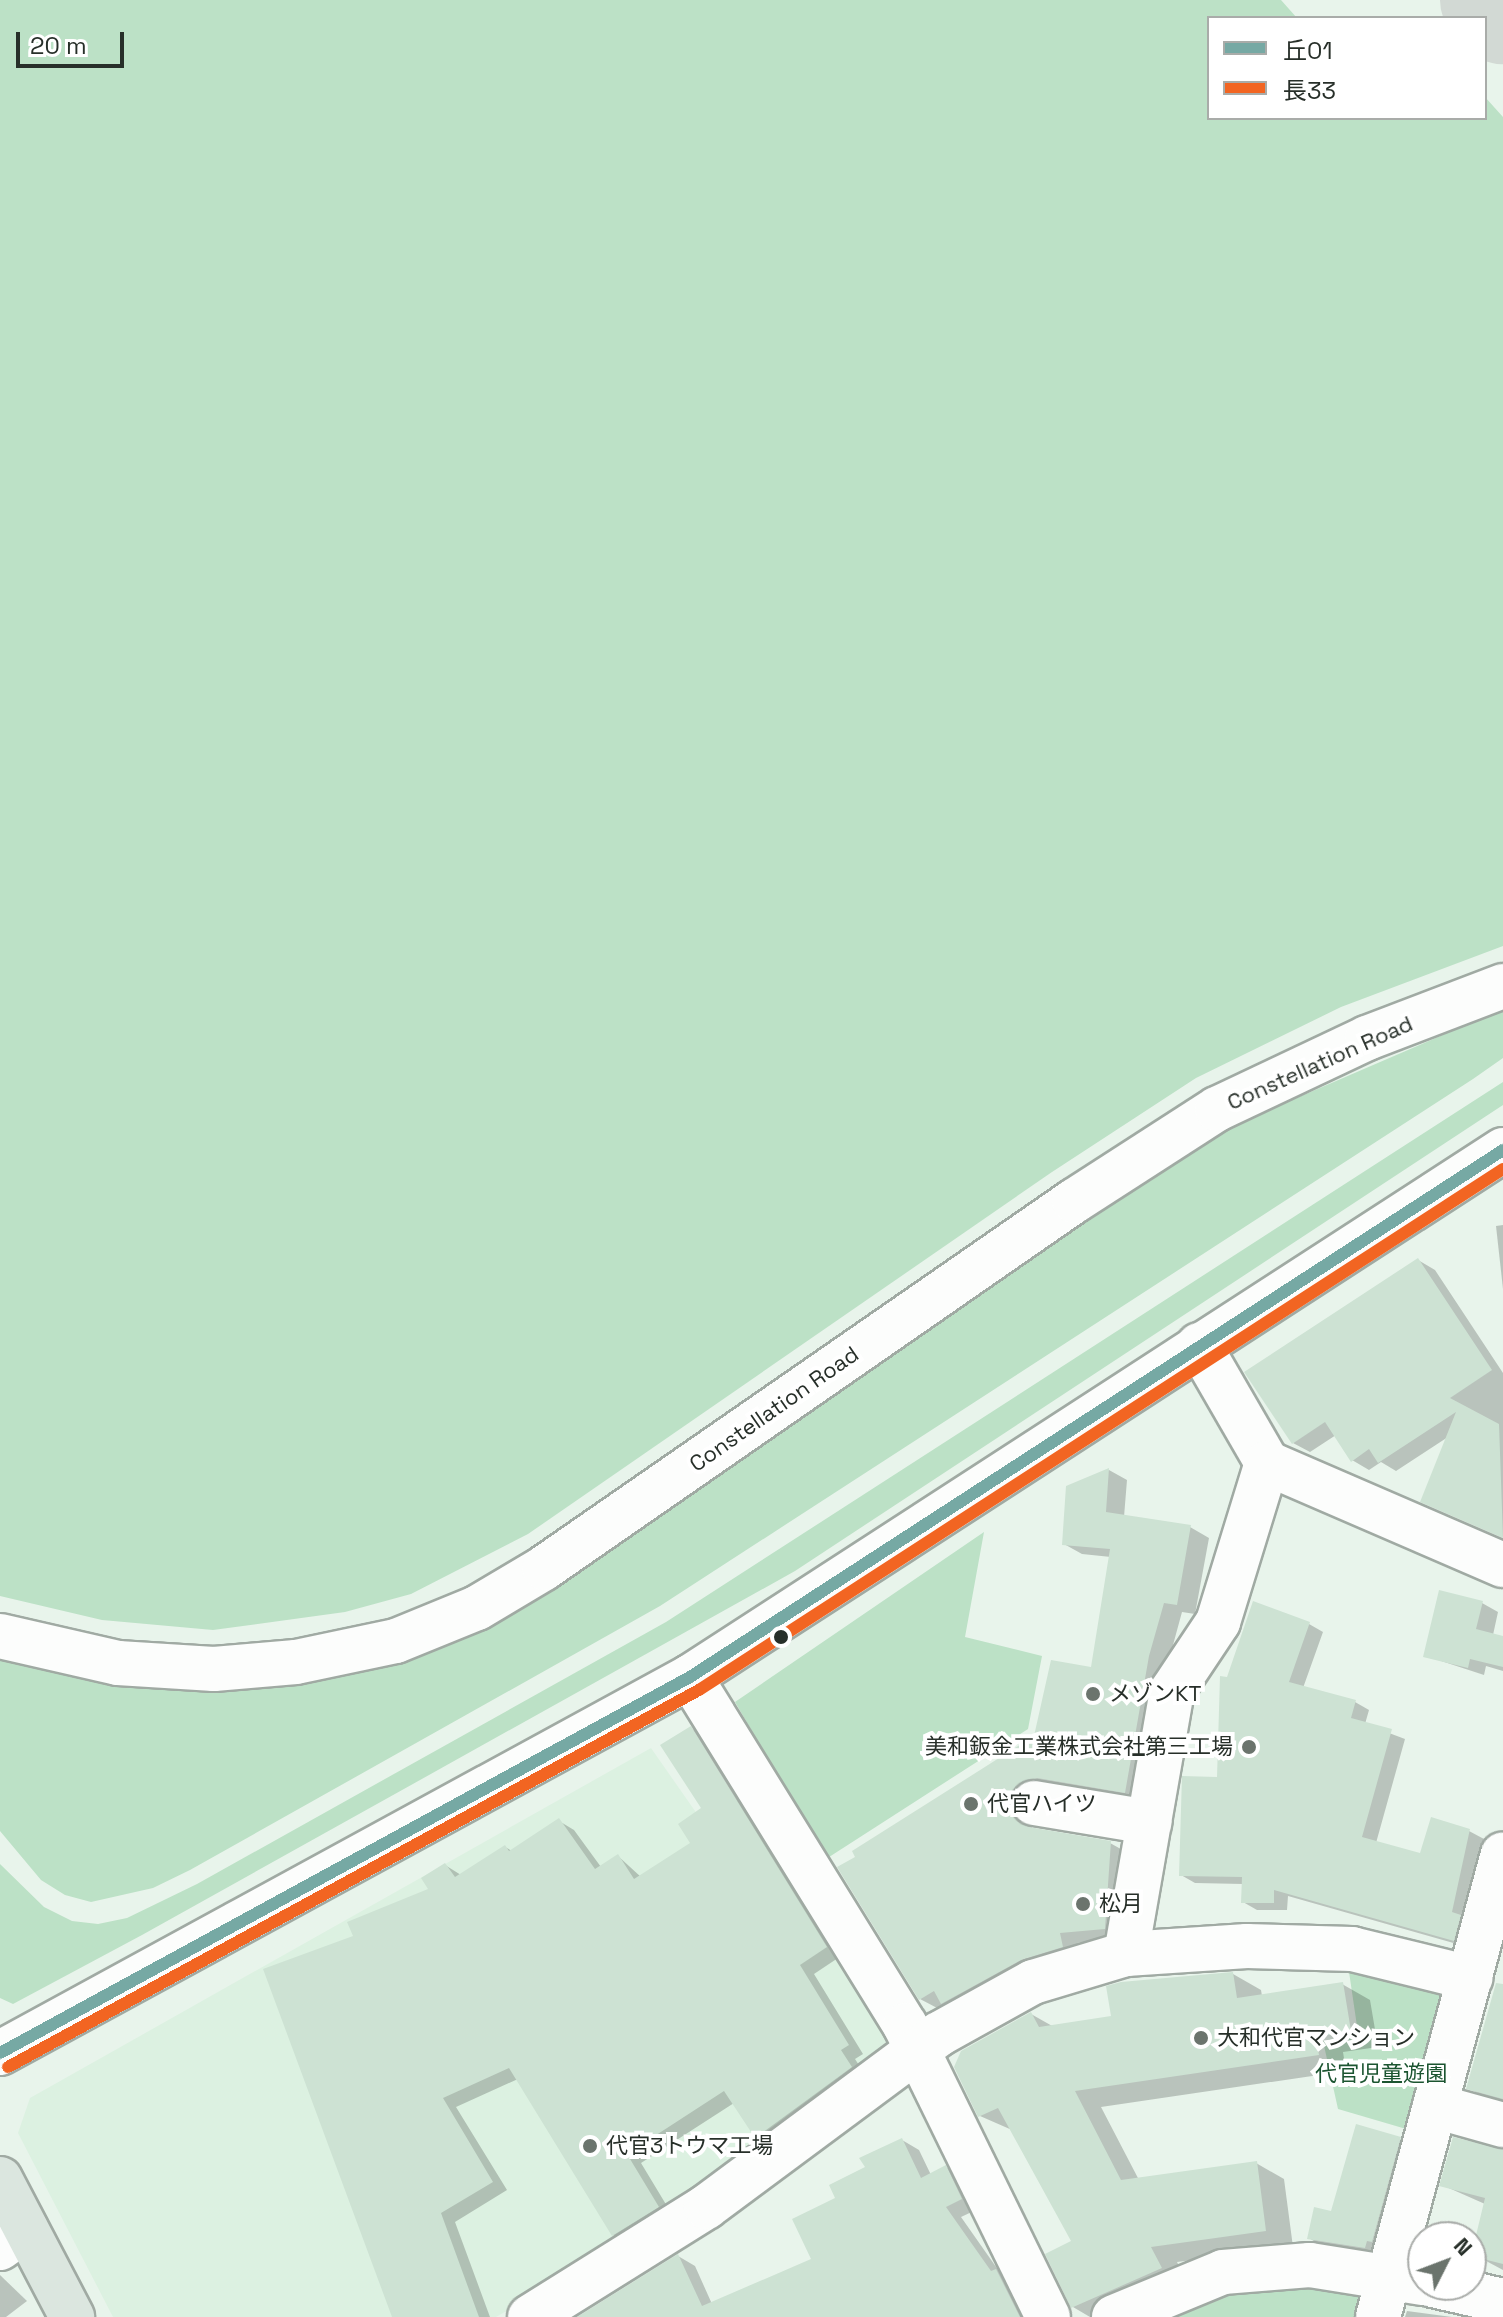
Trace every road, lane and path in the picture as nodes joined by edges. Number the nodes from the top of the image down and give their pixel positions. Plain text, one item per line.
1 (1503, 986) edge
2 (1503, 1150) edge
3 (1199, 1345) junction
4 (1267, 1463) junction
5 (1503, 1565) edge
6 (0, 1636) edge
7 (690, 1677) junction
8 (1034, 1803) dead end
9 (1149, 1822) junction
10 (1503, 1855) edge
11 (1126, 1954) junction
12 (1482, 1970) edge
13 (918, 2051) junction
14 (0, 2053) edge
15 (1435, 2106) junction
16 (1503, 2125) edge
17 (0, 2179) edge
18 (13, 2239) edge
19 (1406, 2279) edge
20 (551, 2312) edge
21 (72, 2317) edge
22 (1048, 2317) edge
23 (1114, 2317) edge
24 (1378, 2317) edge

1 - 6 street, Constellation Road
2 - 3 street
3 - 4 street
3 - 7 street
4 - 5 street
4 - 9 street
7 - 13 street
7 - 14 street
8 - 9 street
9 - 11 street
10 - 12 street
11 - 12 street
11 - 13 street
12 - 15 street
13 - 20 street
13 - 22 street
15 - 16 street
15 - 19 street
17 - 18 main road
18 - 21 main road
19 - 23 street
19 - 24 street

